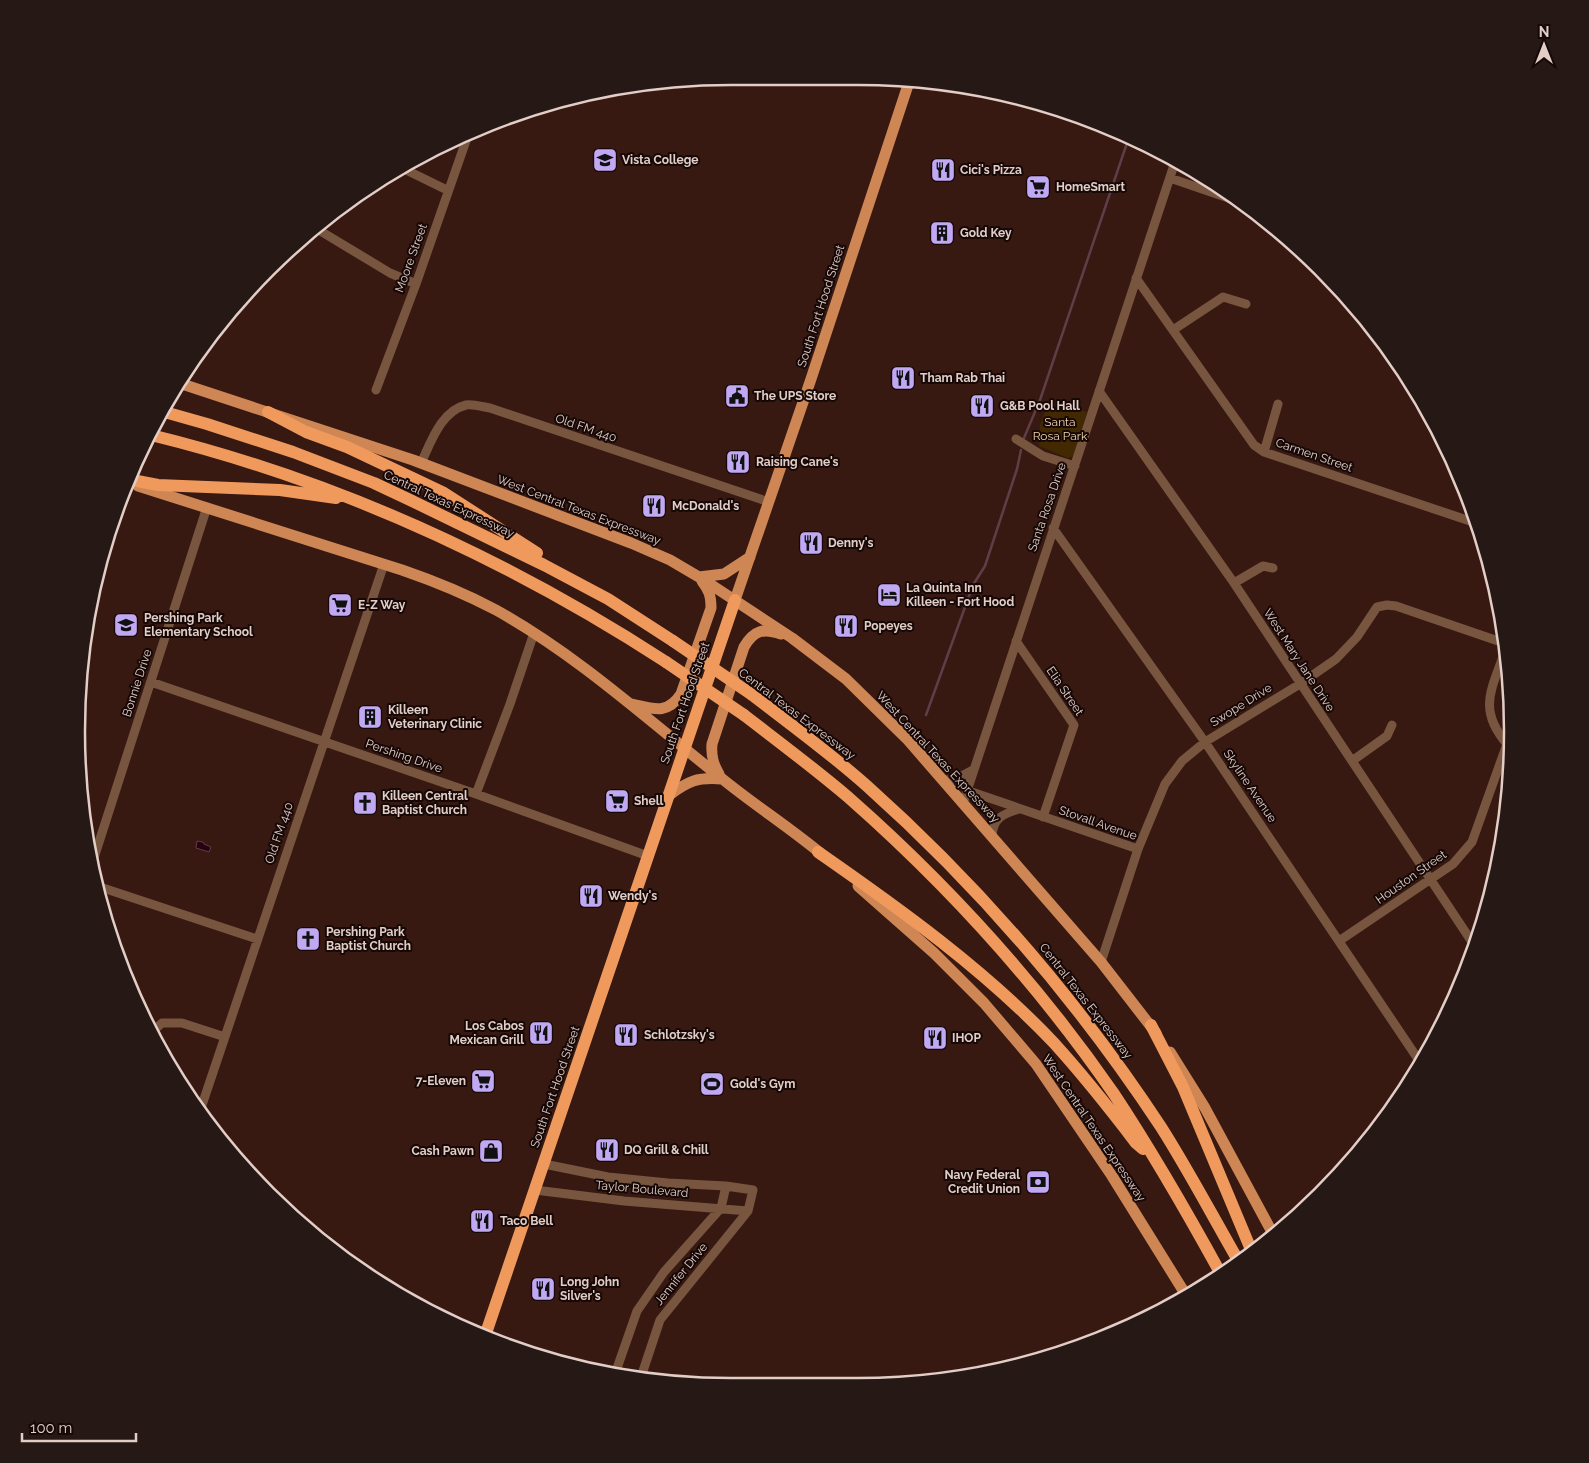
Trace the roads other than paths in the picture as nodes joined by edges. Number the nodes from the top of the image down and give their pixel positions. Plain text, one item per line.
1 (907, 87) edge
2 (465, 143) edge
3 (1173, 168) edge
4 (409, 171) edge
5 (1170, 178) junction
6 (448, 190) junction
7 (1217, 194) edge
8 (322, 232) edge
9 (1136, 278) junction
10 (416, 284) junction
11 (1246, 304) dead end
12 (1173, 330) junction
13 (186, 385) edge
14 (376, 390) dead end
15 (1100, 391) junction
16 (1278, 404) dead end
17 (268, 412) junction
18 (169, 414) edge
19 (157, 436) edge
20 (1016, 439) dead end
21 (1264, 452) junction
22 (421, 463) junction
23 (1075, 466) junction
24 (136, 481) edge
25 (134, 485) edge
26 (358, 501) junction
27 (769, 502) junction
28 (207, 507) junction
29 (1469, 521) edge
30 (1053, 528) junction
31 (750, 557) junction
32 (384, 564) junction
33 (1273, 568) dead end
34 (700, 577) junction
35 (1234, 583) junction
36 (608, 600) junction
37 (735, 600) junction
38 (534, 633) junction
39 (792, 638) junction
40 (1016, 641) junction
41 (1497, 641) edge
42 (1500, 665) edge
43 (151, 682) junction
44 (1300, 684) junction
45 (630, 704) junction
46 (1392, 725) dead end
47 (1504, 740) edge
48 (323, 742) junction
49 (1206, 742) junction
50 (684, 748) junction
51 (1503, 760) edge
52 (1352, 761) junction
53 (973, 770) junction
54 (722, 778) junction
55 (943, 780) junction
56 (966, 790) junction
57 (476, 794) junction
58 (668, 796) junction
59 (963, 803) junction
60 (1020, 809) junction
61 (1043, 817) junction
62 (992, 836) junction
63 (1138, 849) junction
64 (96, 851) edge
65 (818, 852) junction
66 (648, 856) junction
67 (1431, 880) junction
68 (104, 888) edge
69 (257, 939) junction
70 (1470, 939) edge
71 (1339, 941) junction
72 (1101, 962) junction
73 (1151, 1025) junction
74 (157, 1027) edge
75 (225, 1037) junction
76 (1416, 1056) edge
77 (203, 1103) edge
78 (1157, 1162) junction
79 (544, 1164) junction
80 (726, 1186) junction
81 (535, 1190) junction
82 (753, 1190) joint
83 (721, 1208) junction
84 (748, 1211) junction
85 (1270, 1229) edge
86 (1249, 1245) edge
87 (1235, 1256) edge
88 (1218, 1268) edge
89 (1183, 1290) edge
90 (487, 1330) edge
91 (617, 1368) edge
92 (643, 1371) edge

1 - 27 main road, South Fort Hood Street
2 - 6 street, Moore Street
3 - 5 street, Santa Rosa Drive
4 - 6 street
5 - 7 street
5 - 9 street, Santa Rosa Drive
6 - 10 street, Moore Street
8 - 10 street
9 - 12 street, Carmen Street
9 - 15 street, Santa Rosa Drive
10 - 14 street, Moore Street
11 - 12 street
12 - 21 street, Carmen Street
13 - 17 main road, West Central Texas Expressway
15 - 23 street, Santa Rosa Drive
15 - 35 street, West Mary Jane Drive
16 - 21 street
17 - 22 main road, West Central Texas Expressway
17 - 36 highway
18 - 36 highway, Central Texas Expressway
19 - 26 highway
20 - 23 street
21 - 29 street, Carmen Street
22 - 27 street, Old FM 440
22 - 34 main road, West Central Texas Expressway
23 - 30 street, Santa Rosa Drive
24 - 26 highway
25 - 28 main road, West Central Texas Expressway
26 - 78 highway, bridge
27 - 31 main road, South Fort Hood Street
28 - 32 main road, West Central Texas Expressway
28 - 43 street, Bonnie Drive
30 - 40 street, Santa Rosa Drive
30 - 49 street, Skyline Avenue
31 - 34 main road
31 - 37 main road, South Fort Hood Street
32 - 38 main road, West Central Texas Expressway
32 - 48 street, Old FM 440
33 - 35 street
34 - 37 main road, West Central Texas Expressway
34 - 45 main road
35 - 44 street, West Mary Jane Drive
36 - 87 highway, Central Texas Expressway, bridge
37 - 39 main road, West Central Texas Expressway
37 - 50 highway, South Fort Hood Street
38 - 45 main road, West Central Texas Expressway
38 - 57 street
39 - 54 main road
39 - 55 main road, West Central Texas Expressway
40 - 53 street, Santa Rosa Drive
40 - 61 street, Elia Street
41 - 44 street, Swope Drive
42 - 47 street, Houston Street
43 - 48 street, Pershing Drive
43 - 64 street, Bonnie Drive
44 - 49 street, Swope Drive
44 - 52 street, West Mary Jane Drive
45 - 50 main road, West Central Texas Expressway
46 - 52 street
48 - 57 street, Pershing Drive
48 - 69 street, Old FM 440
49 - 63 street, Swope Drive
49 - 71 street, Skyline Avenue
50 - 54 main road, West Central Texas Expressway
50 - 58 highway, South Fort Hood Street
51 - 67 street, Houston Street
52 - 67 street, West Mary Jane Drive
53 - 55 street
53 - 56 street, Santa Rosa Drive
54 - 58 main road
54 - 65 main road, West Central Texas Expressway
55 - 59 main road, West Central Texas Expressway
56 - 59 street, Santa Rosa Drive
56 - 60 street, Stovall Avenue
57 - 66 street, Pershing Drive
58 - 66 highway, South Fort Hood Street
59 - 62 main road, West Central Texas Expressway
60 - 61 street, Stovall Avenue
60 - 62 street
61 - 63 street, Stovall Avenue
62 - 72 main road, West Central Texas Expressway
63 - 72 street, Stovall Avenue
65 - 78 highway
65 - 89 main road, West Central Texas Expressway
66 - 79 highway, South Fort Hood Street
67 - 70 street, West Mary Jane Drive
67 - 71 street, Houston Street
68 - 69 street
69 - 75 street, Old FM 440
71 - 76 street, Skyline Avenue
72 - 73 main road, West Central Texas Expressway
73 - 85 main road, West Central Texas Expressway
73 - 86 highway
74 - 75 street
75 - 77 street, Old FM 440
78 - 88 highway
79 - 80 street, Taylor Boulevard
79 - 81 highway, South Fort Hood Street
80 - 82 street, Taylor Boulevard
80 - 83 street, Jennifer Drive
81 - 83 street, Taylor Boulevard
81 - 90 highway, South Fort Hood Street
82 - 84 street, Jennifer Drive
83 - 84 street, Taylor Boulevard
83 - 91 street, Jennifer Drive
84 - 92 street, Jennifer Drive

